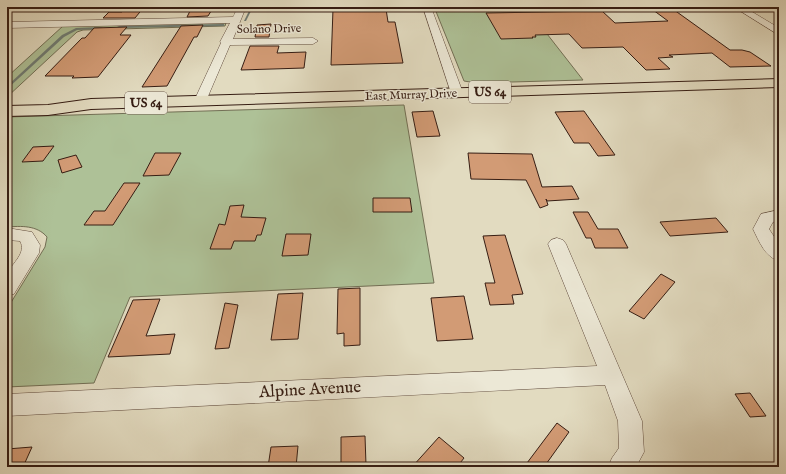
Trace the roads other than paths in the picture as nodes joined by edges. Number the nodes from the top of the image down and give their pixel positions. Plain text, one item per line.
1 (242, 7) edge
2 (427, 7) edge
3 (738, 7) edge
4 (157, 12) dead end
5 (236, 20) junction
6 (149, 22) junction
7 (7, 25) edge
8 (779, 32) edge
9 (313, 41) dead end
10 (225, 42) junction
11 (779, 83) edge
12 (457, 93) junction
13 (7, 101) edge
14 (200, 101) junction
15 (91, 104) junction
16 (7, 112) edge
17 (779, 215) edge
18 (8, 234) edge
19 (557, 244) dead end
20 (779, 256) edge
21 (7, 289) edge
22 (612, 375) junction
23 (7, 405) edge
24 (621, 467) edge

1 - 5 street
2 - 12 street
3 - 8 street
4 - 6 street
5 - 6 street
5 - 10 street
6 - 7 street
9 - 10 street, Solano Drive
10 - 14 street
11 - 12 highway, East Murray Drive / US 64
12 - 14 highway, East Murray Drive / US 64
13 - 15 highway, East Murray Drive / US 64
14 - 15 highway, East Murray Drive / US 64
15 - 16 highway, East Murray Drive / US 64
17 - 20 street
18 - 21 street
19 - 22 street
22 - 23 street, Alpine Avenue
22 - 24 street

